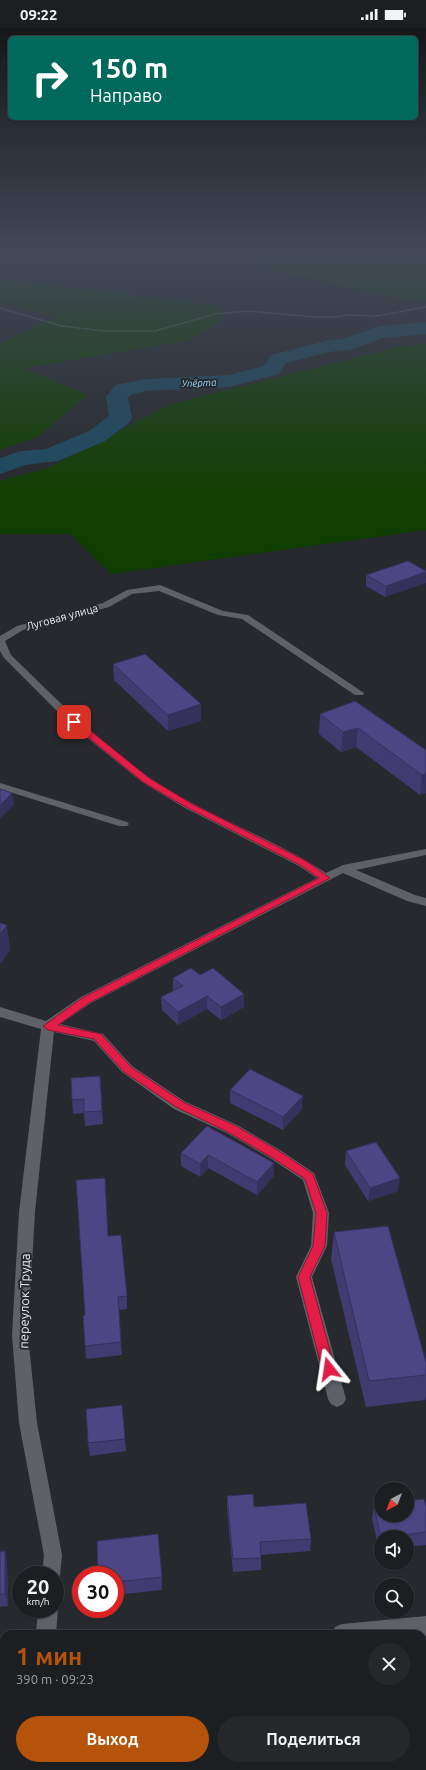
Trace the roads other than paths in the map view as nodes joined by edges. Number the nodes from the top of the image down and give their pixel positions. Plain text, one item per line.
1 (359, 693) dead end
2 (0, 786) edge
3 (122, 824) dead end
4 (426, 852) edge
5 (343, 869) junction
6 (325, 878) junction
7 (426, 902) edge
8 (0, 1012) edge
9 (48, 1026) junction
10 (337, 1399) dead end
11 (52, 1566) edge
12 (47, 1618) edge
13 (426, 1626) edge
14 (46, 1630) edge
15 (384, 1630) edge

1 - 6 street, Луговая улица
2 - 3 street
4 - 5 street
5 - 6 street
5 - 7 street
6 - 9 street
8 - 9 street
9 - 10 street
9 - 11 street, переулок Труда
12 - 14 street
13 - 15 street

